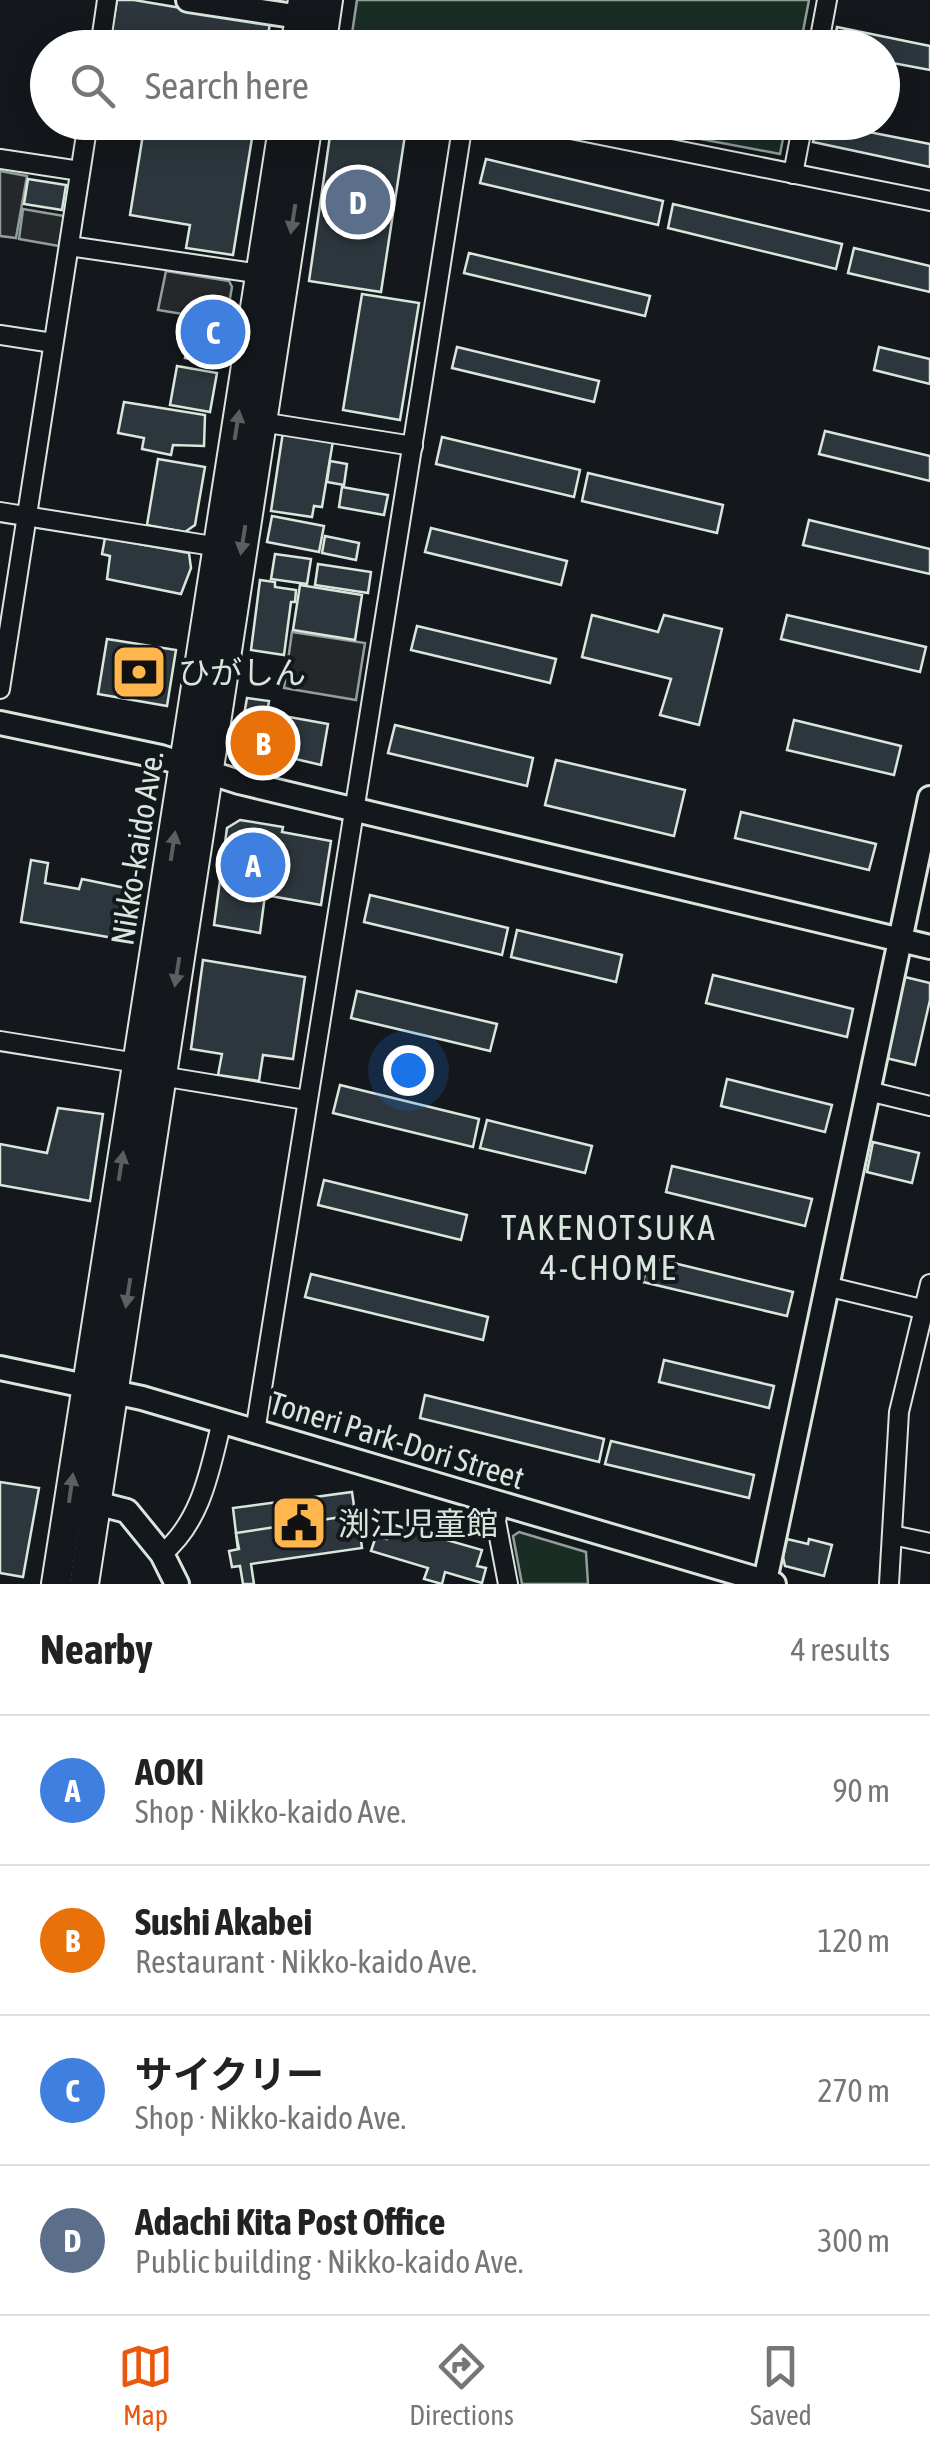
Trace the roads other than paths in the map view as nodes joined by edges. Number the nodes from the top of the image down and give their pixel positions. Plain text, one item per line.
1 (108, 0) edge
2 (188, 0) edge
3 (328, 0) edge
4 (827, 0) edge
5 (302, 9) edge
6 (103, 30) edge
7 (323, 30) edge
8 (821, 30) edge
9 (85, 140) edge
10 (283, 140) edge
11 (304, 140) edge
12 (460, 140) edge
13 (625, 140) edge
14 (800, 140) edge
15 (0, 159) edge
16 (80, 171) junction
17 (793, 174) junction
18 (930, 201) edge
19 (68, 246) junction
20 (272, 275) junction
21 (0, 335) edge
22 (53, 343) junction
23 (261, 422) junction
24 (413, 446) junction
25 (0, 512) edge
26 (26, 516) junction
27 (218, 546) junction
28 (0, 689) edge
29 (0, 723) edge
30 (197, 768) junction
31 (930, 798) edge
32 (356, 810) junction
33 (899, 939) junction
34 (930, 947) edge
35 (0, 1041) edge
36 (149, 1070) junction
37 (868, 1091) junction
38 (306, 1100) junction
39 (930, 1106) edge
40 (930, 1284) edge
41 (826, 1286) junction
42 (927, 1311) edge
43 (0, 1368) edge
44 (99, 1388) junction
45 (222, 1421) junction
46 (255, 1432) junction
47 (96, 1503) junction
48 (499, 1505) junction
49 (892, 1534) junction
50 (930, 1543) edge
51 (162, 1554) junction
52 (769, 1583) edge
53 (56, 1584) edge
54 (84, 1584) edge
55 (177, 1584) edge
56 (508, 1584) edge
57 (888, 1584) edge

1 - 6 street
2 - 5 street
3 - 7 highway
4 - 8 street
9 - 16 street
10 - 20 highway, Nikko-kaido Ave.
11 -> 20 highway, Nikko-kaido Ave.
12 - 24 street
13 - 17 street
14 - 17 street
15 - 16 street
16 - 19 street
17 - 18 street
19 - 20 street
19 - 22 street
20 - 23 highway, Nikko-kaido Ave.
27 -> 20 highway, Nikko-kaido Ave.
21 - 22 street
22 - 26 street
23 - 24 street
23 -> 30 highway, Nikko-kaido Ave.
24 - 32 street
25 - 26 street
26 - 27 street
26 - 28 street
27 - 30 highway, Nikko-kaido Ave.
29 - 30 street
30 - 32 street
30 - 36 highway, Nikko-kaido Ave.
31 - 33 street
32 - 33 street
32 - 38 street
33 - 34 street
33 - 37 street
35 - 36 street
36 - 38 street
36 - 44 highway, Nikko-kaido Ave.
37 - 39 street
37 - 41 street
38 - 46 street
40 - 42 street
41 - 42 street
41 - 52 street
42 - 49 street
43 - 44 street, Toneri Park-Dori Street
44 - 45 street, Toneri Park-Dori Street
44 - 47 highway, Nikko-kaido Ave.
53 -> 44 highway, Nikko-kaido Ave.
45 - 46 street, Toneri Park-Dori Street
45 - 51 street
46 - 48 street, Toneri Park-Dori Street
47 - 51 street
47 - 54 highway, Nikko-kaido Ave.
48 - 52 street, Toneri Park-Dori Street
48 - 56 street
49 - 50 street
49 - 57 street
51 - 55 street

